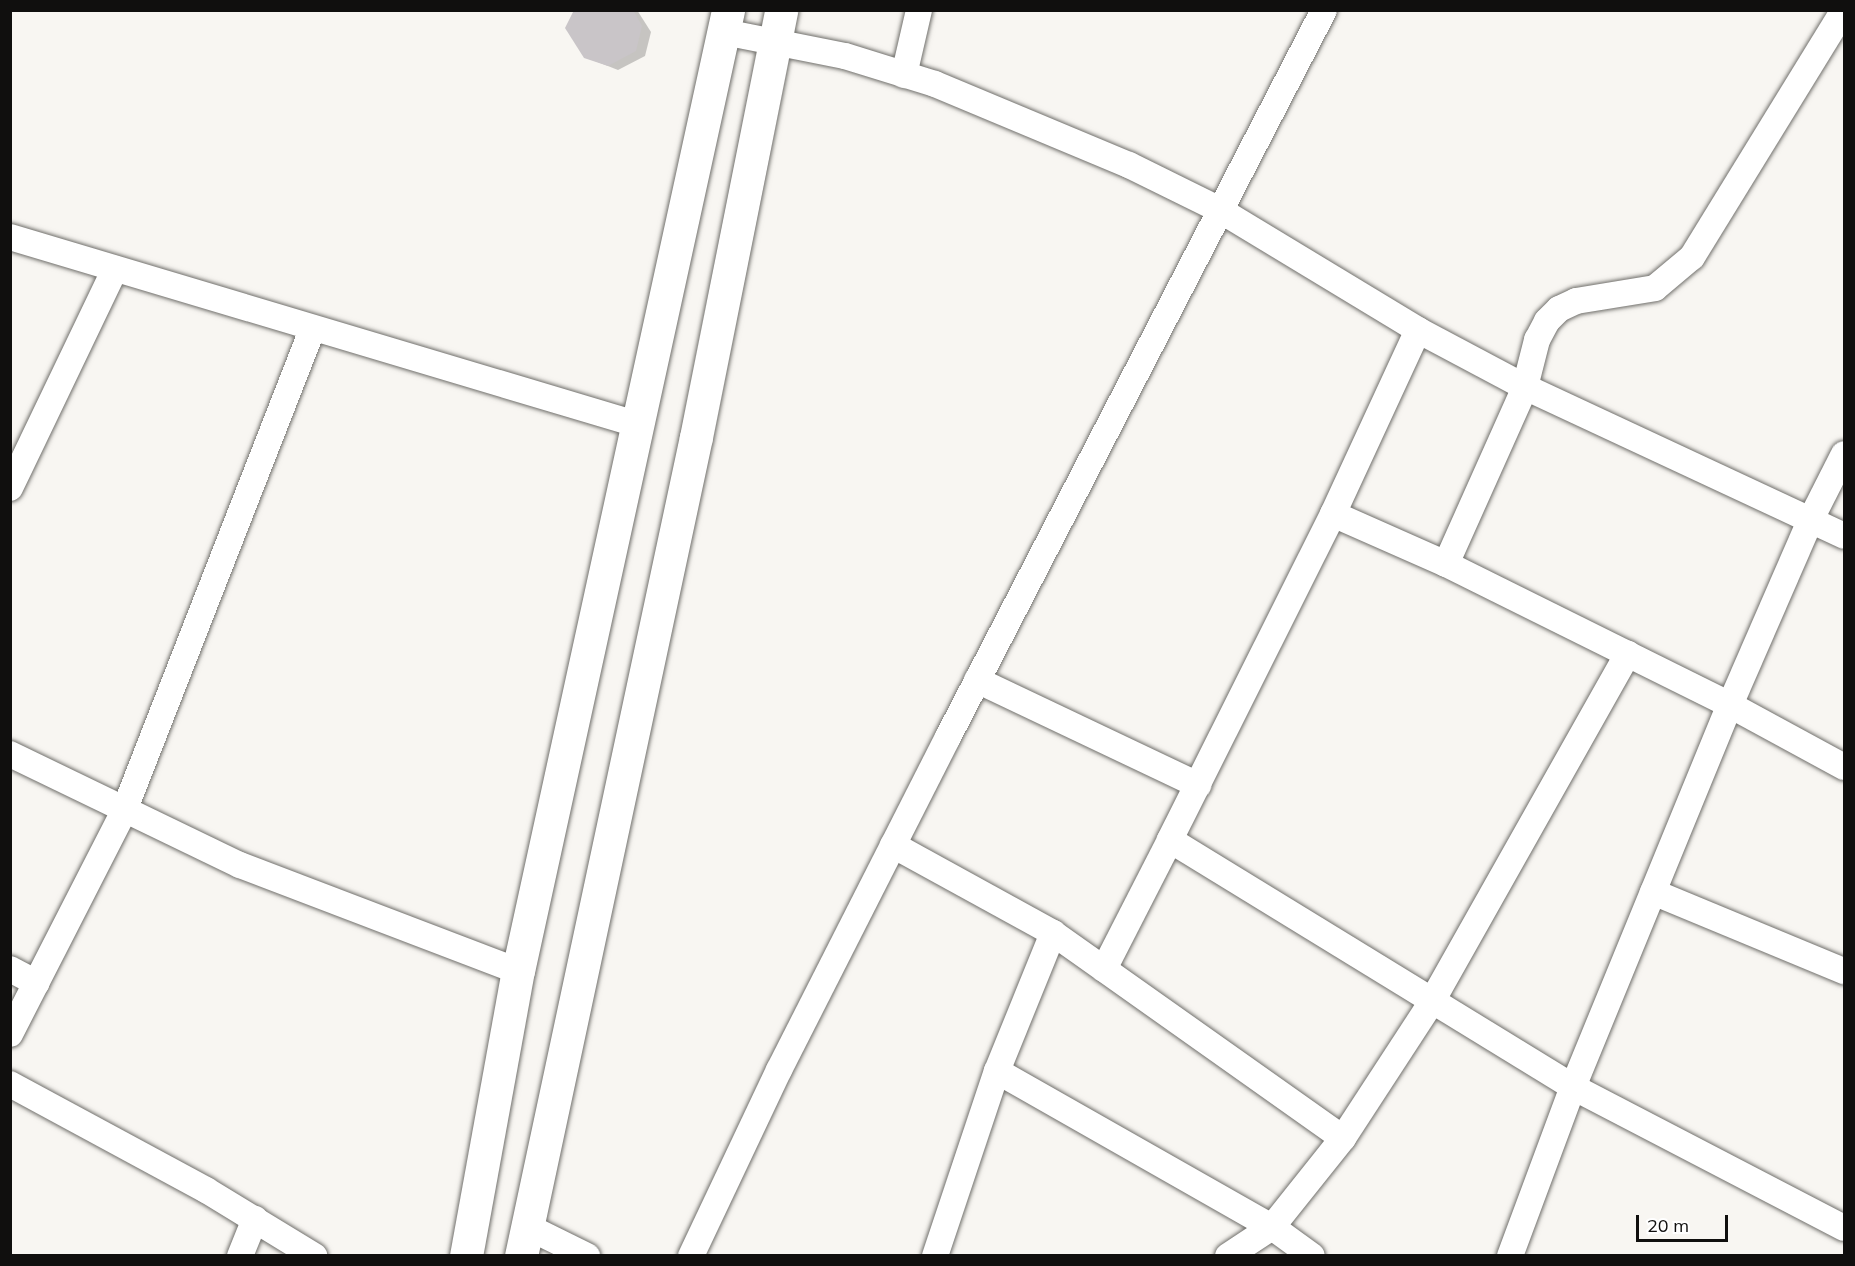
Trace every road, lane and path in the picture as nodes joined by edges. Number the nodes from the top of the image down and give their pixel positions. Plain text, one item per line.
1 (919, 10) edge
2 (1324, 10) edge
3 (1844, 10) edge
4 (726, 21) edge
5 (778, 26) edge
6 (904, 75) junction
7 (1220, 210) junction
8 (10, 237) edge
9 (115, 269) junction
10 (312, 330) junction
11 (1418, 330) junction
12 (1525, 387) junction
13 (636, 424) junction
14 (1845, 454) edge
15 (10, 488) edge
16 (1333, 514) junction
17 (1809, 523) junction
18 (1845, 536) edge
19 (1446, 564) junction
20 (1628, 654) junction
21 (977, 681) junction
22 (1730, 705) junction
23 (10, 754) edge
24 (1845, 767) edge
25 (1197, 785) junction
26 (124, 811) junction
27 (1170, 840) junction
28 (893, 845) junction
29 (1653, 892) junction
30 (1053, 933) junction
31 (10, 969) edge
32 (1104, 969) junction
33 (1845, 970) edge
34 (518, 971) junction
35 (36, 983) junction
36 (1431, 1003) junction
37 (10, 1034) edge
38 (997, 1071) junction
39 (10, 1084) edge
40 (1573, 1087) junction
41 (1342, 1138) junction
42 (255, 1219) junction
43 (1272, 1227) junction
44 (1845, 1228) edge
45 (524, 1241) edge
46 (240, 1256) edge
47 (314, 1256) edge
48 (466, 1256) edge
49 (587, 1256) edge
50 (691, 1256) edge
51 (935, 1256) edge
52 (1228, 1256) edge
53 (1312, 1256) edge
54 (1509, 1256) edge

1 - 6 street
2 - 7 street
3 - 12 street
4 - 5 street
4 - 13 main road
5 - 6 street
5 - 45 main road
6 - 7 street
7 - 11 street
7 - 21 street
8 - 9 street
9 - 10 street
9 - 15 street
10 - 13 street
10 - 26 street
11 - 12 street
11 - 16 street
12 - 17 street
12 - 19 street
13 - 34 main road
14 - 17 street
16 - 19 street
16 - 25 street
17 - 18 street
17 - 22 street
19 - 20 street
20 - 22 street
20 - 36 street
21 - 25 street
21 - 28 street
22 - 24 street
22 - 29 street
23 - 26 street
25 - 27 street
26 - 34 street
26 - 35 street
27 - 32 street
27 - 36 street
28 - 30 street
28 - 50 street
29 - 33 street
29 - 40 street
30 - 32 street
30 - 38 street
31 - 35 street
32 - 41 street
34 - 48 main road
35 - 37 street
36 - 40 street
36 - 41 street
38 - 43 street
38 - 51 street
39 - 42 street
40 - 44 street
40 - 54 street
41 - 43 street
42 - 46 street
42 - 47 street
43 - 52 street
43 - 53 street
45 - 49 street

